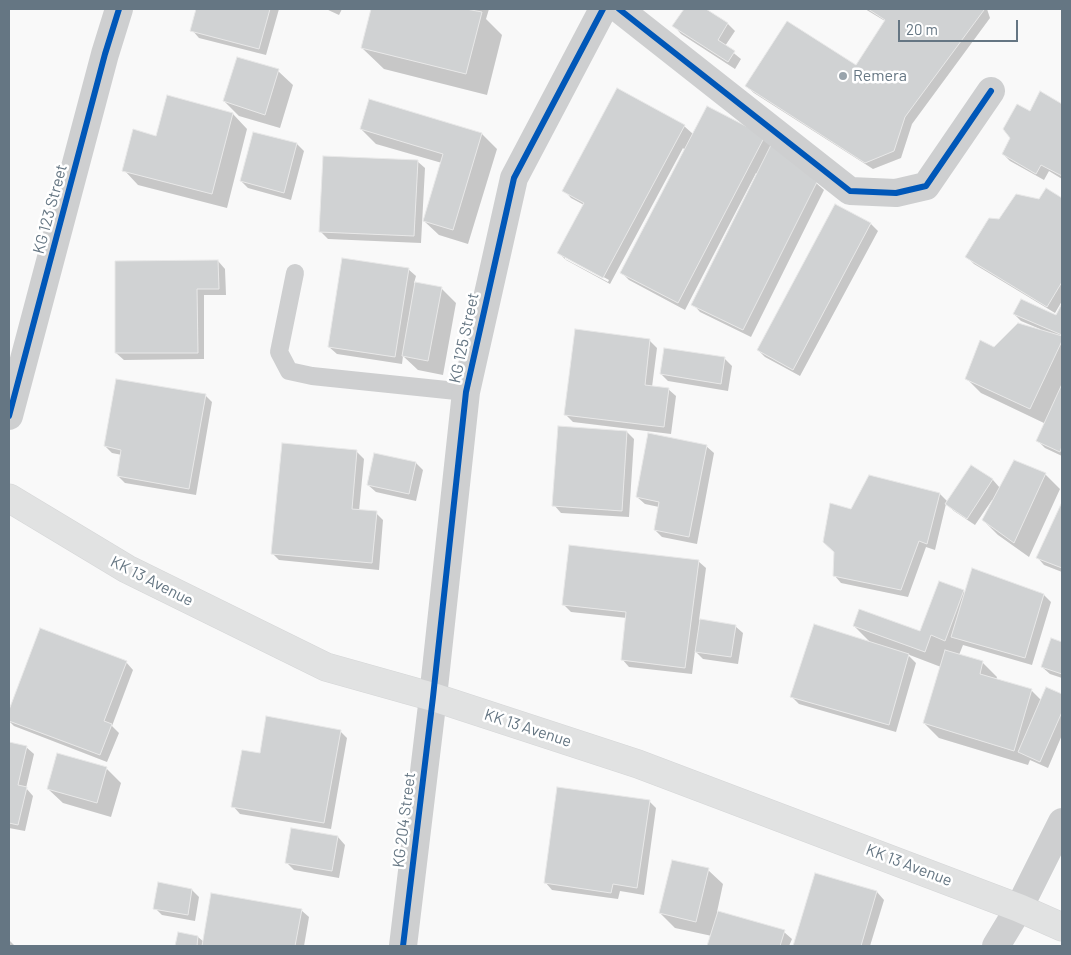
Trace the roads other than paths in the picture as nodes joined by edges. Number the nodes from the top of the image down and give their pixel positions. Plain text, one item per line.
1 (119, 9) edge
2 (603, 9) edge
3 (619, 9) edge
4 (991, 90) dead end
5 (295, 273) dead end
6 (466, 392) junction
7 (9, 416) edge
8 (9, 498) edge
9 (432, 697) junction
10 (1062, 822) edge
11 (1018, 908) junction
12 (1062, 927) edge
13 (403, 946) edge
14 (996, 946) edge

1 - 7 street, KG 123 Street
2 - 6 street, KG 125 Street
3 - 4 street
5 - 6 lane
6 - 9 street, KG 125 Street
8 - 9 main road, KK 13 Avenue
9 - 11 main road, KK 13 Avenue
9 - 13 street, KG 204 Street
10 - 11 street
11 - 12 main road, KK 13 Avenue
11 - 14 street

